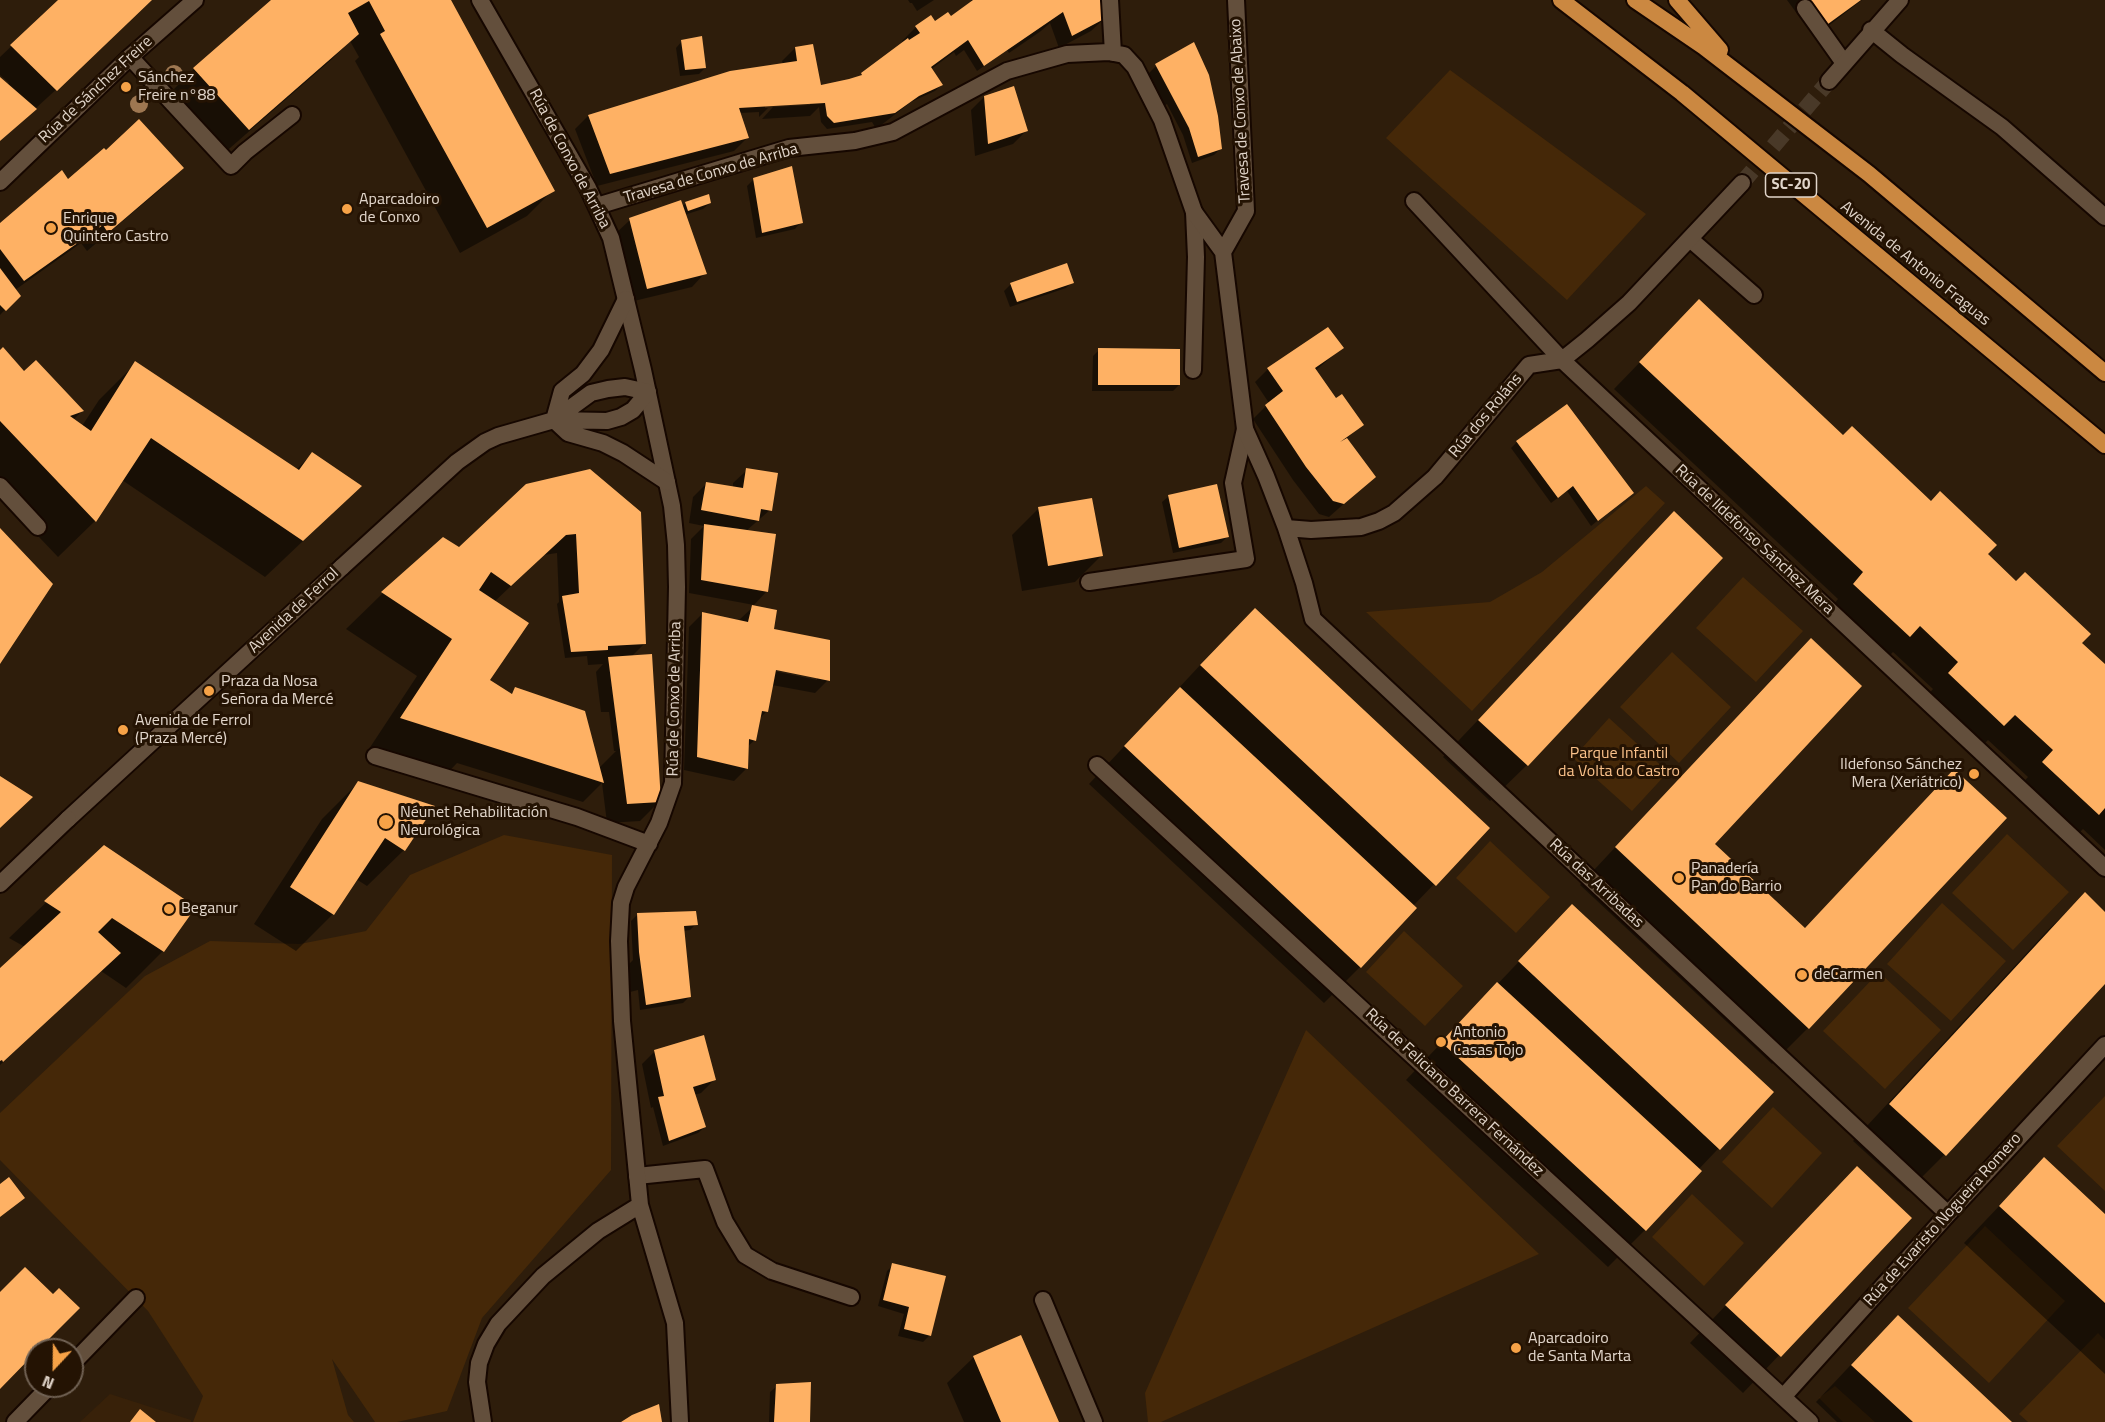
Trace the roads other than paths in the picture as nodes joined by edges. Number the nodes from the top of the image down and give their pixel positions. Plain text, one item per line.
1 (195, 0) edge
2 (480, 0) edge
3 (1110, 0) edge
4 (1236, 0) edge
5 (1561, 0) edge
6 (1635, 0) edge
7 (1677, 0) edge
8 (1900, 0) edge
9 (1805, 8) dead end
10 (1871, 30) junction
11 (1113, 53) junction
12 (130, 57) junction
13 (1844, 63) junction
14 (1742, 76) junction
15 (1829, 81) tunnel mouth
16 (292, 115) dead end
17 (0, 182) edge
18 (1742, 183) tunnel mouth
19 (1414, 201) dead end
20 (597, 206) junction
21 (1194, 212) junction
22 (2105, 217) edge
23 (1690, 239) junction
24 (1223, 252) junction
25 (1754, 295) dead end
26 (627, 299) junction
27 (1562, 360) junction
28 (1193, 370) dead end
29 (2105, 373) edge
30 (648, 392) junction
31 (554, 420) junction
32 (1245, 429) junction
33 (2105, 445) edge
34 (667, 482) junction
35 (0, 486) edge
36 (38, 527) dead end
37 (1286, 528) junction
38 (1089, 582) dead end
39 (375, 756) dead end
40 (1097, 765) dead end
41 (649, 844) junction
42 (2105, 868) edge
43 (0, 884) edge
44 (2105, 1045) edge
45 (637, 1176) junction
46 (640, 1205) junction
47 (1948, 1214) junction
48 (850, 1297) dead end
49 (136, 1298) dead end
50 (1043, 1300) dead end
51 (84, 1352) edge
52 (1783, 1397) junction
53 (38, 1398) edge
54 (15, 1422) edge
55 (483, 1422) edge
56 (680, 1422) edge
57 (1094, 1422) edge
58 (1810, 1422) edge

1 - 12 street, Rúa de Sánchez Freire
2 - 20 street, Rúa de Conxo de Arriba
3 - 11 street
4 - 24 street, Travesa de Conxo de Abaixo
5 - 33 highway, Avenida de Antonio Fraguas / SC-20
6 - 14 highway
7 - 14 highway
8 - 10 street
9 - 13 street
10 - 13 street
10 - 22 street
11 - 20 street, Travesa de Conxo de Arriba
11 - 21 street
12 - 16 street
12 - 17 street, Rúa de Sánchez Freire
13 - 15 street
14 - 29 highway
18 - 23 street
19 - 27 street, Rúa de Ildefonso Sánchez Mera
20 - 26 street, Rúa de Conxo de Arriba
21 - 24 street
21 - 28 street
23 - 25 street
23 - 27 street
24 - 32 street
26 - 30 street, Rúa de Conxo de Arriba
26 - 31 street
27 - 37 street, Rúa dos Roláns
27 - 42 street, Rúa de Ildefonso Sánchez Mera
30 - 31 street
30 - 31 street
30 - 34 street, Rúa de Conxo de Arriba
31 - 34 street
31 - 43 street, Avenida de Ferrol
32 - 37 street
32 - 38 street
34 - 41 street, Rúa de Conxo de Arriba
35 - 36 street
37 - 47 street, Rúa das Arribadas
39 - 41 street
40 - 52 street, Rúa de Feliciano Barrera Fernández
41 - 45 street, Rúa de Conxo de Arriba
44 - 47 street, Rúa de Evaristo Nogueira Romero
45 - 46 street, Rúa de Conxo de Arriba
45 - 48 street
46 - 55 street
46 - 56 street, Rúa de Conxo de Arriba
47 - 52 street, Rúa de Evaristo Nogueira Romero
49 - 51 street
50 - 57 street
52 - 58 street, Rúa de Feliciano Barrera Fernández
53 - 54 street

